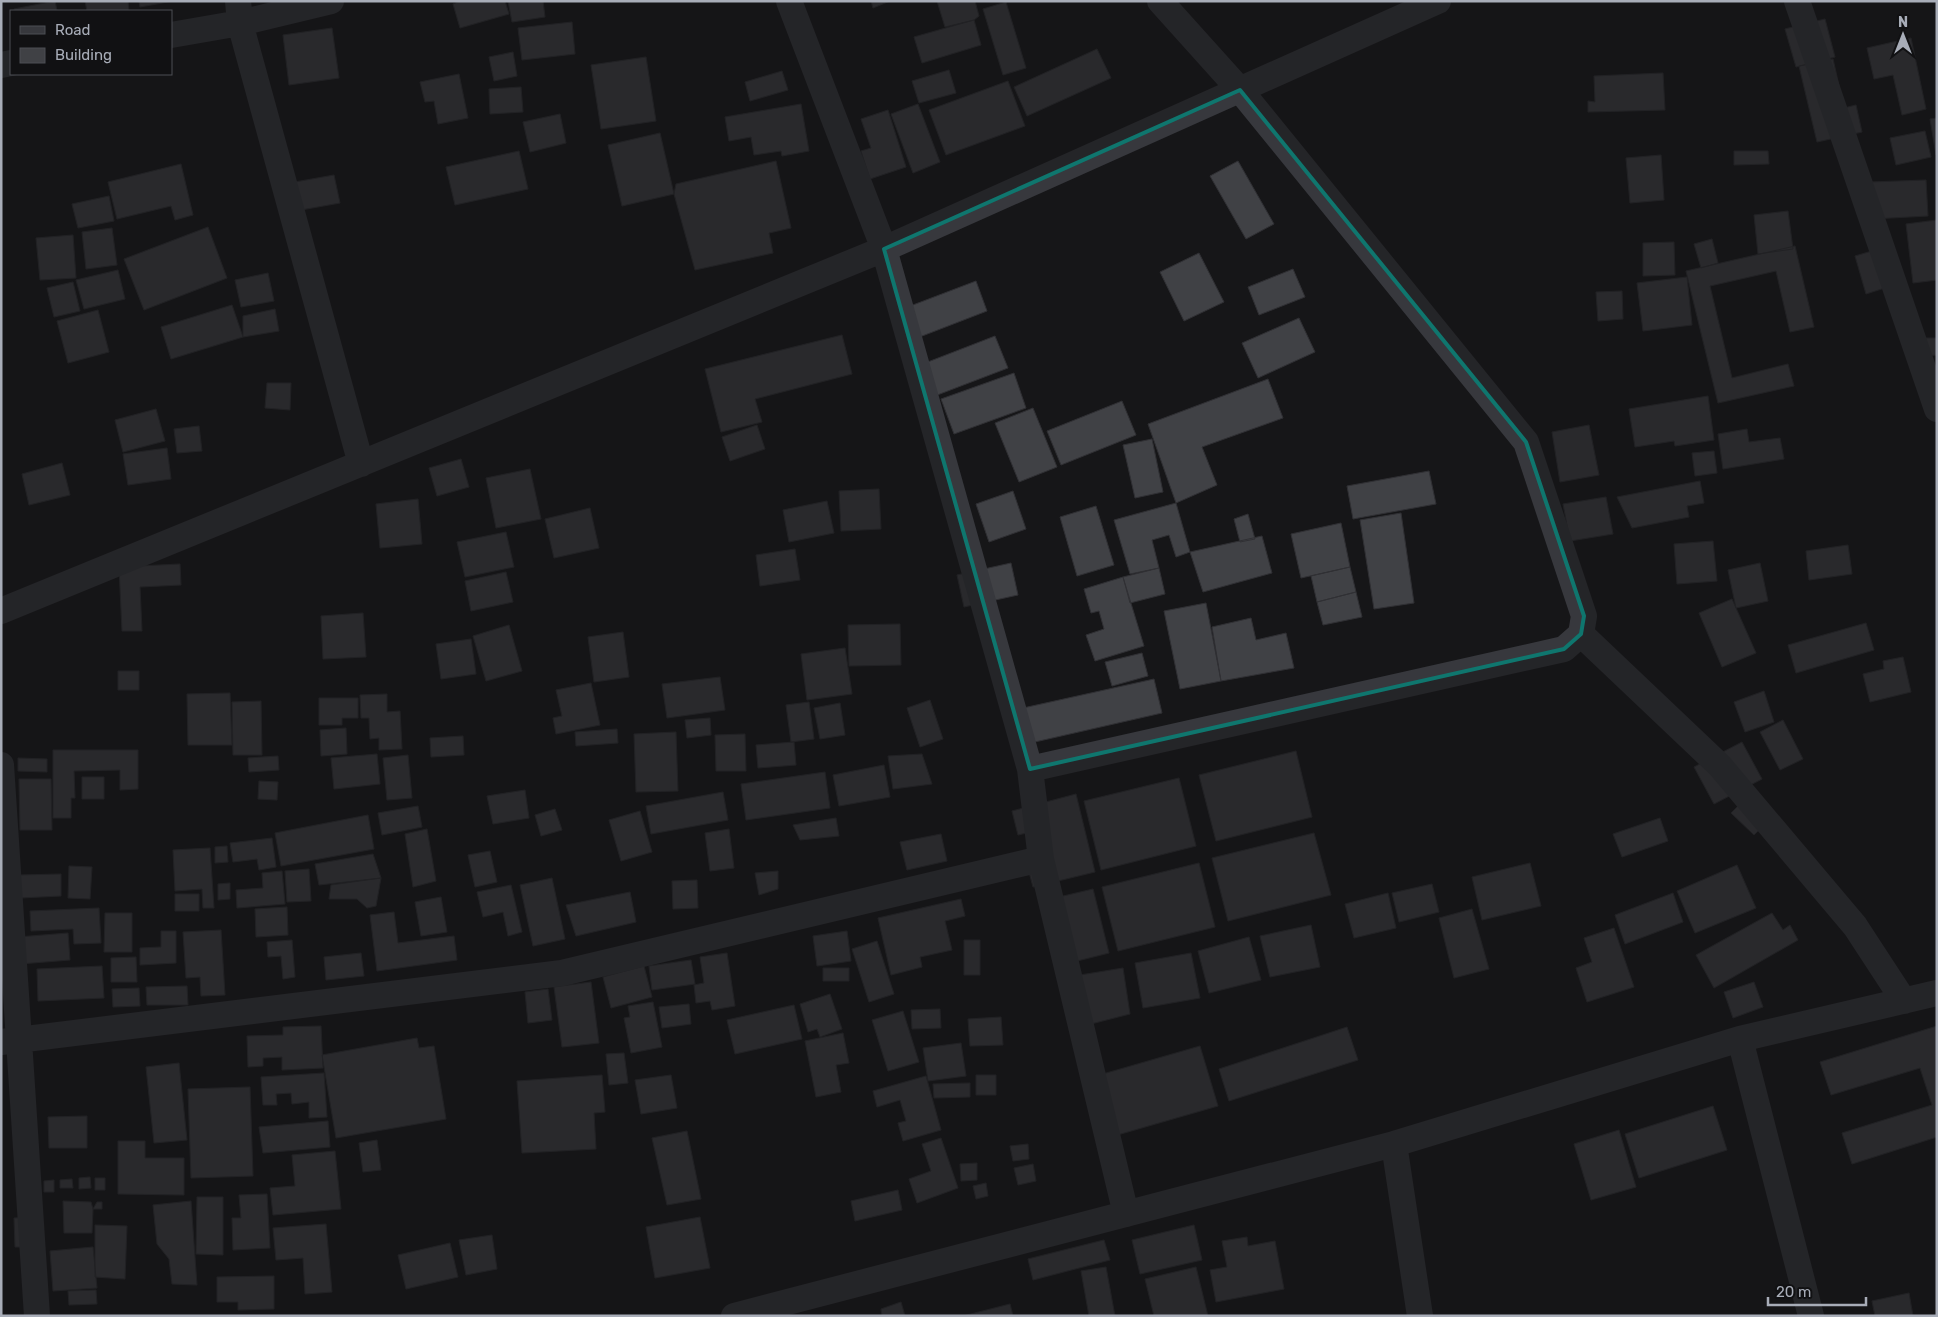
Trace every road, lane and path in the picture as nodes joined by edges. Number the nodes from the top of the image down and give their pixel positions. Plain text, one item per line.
1 (331, 1) edge
2 (789, 1) edge
3 (1160, 1) edge
4 (1438, 1) edge
5 (1796, 1) edge
6 (239, 12) edge
7 (172, 35) edge
8 (1240, 90) junction
9 (884, 249) junction
10 (1937, 409) edge
11 (361, 464) junction
12 (1, 611) edge
13 (1581, 634) junction
14 (1, 765) edge
15 (1030, 769) junction
16 (1041, 859) junction
17 (1937, 993) edge
18 (1904, 1001) junction
19 (1740, 1039) junction
20 (10, 1041) edge
21 (1394, 1144) junction
22 (1126, 1214) junction
23 (38, 1316) edge
24 (734, 1316) edge
25 (1420, 1316) edge
26 (1811, 1316) edge

1 - 6 street
2 - 9 street
3 - 8 street
4 - 8 street
5 - 10 street
6 - 7 street
6 - 11 street
8 - 9 street
8 - 13 street
9 - 11 street
9 - 15 street
11 - 12 street
13 - 15 street
13 - 18 street
14 - 20 street
15 - 16 street
16 - 20 street
16 - 22 street
17 - 18 street
18 - 19 street
19 - 21 street
19 - 26 street
20 - 23 street
21 - 22 street
21 - 25 street
22 - 24 street

